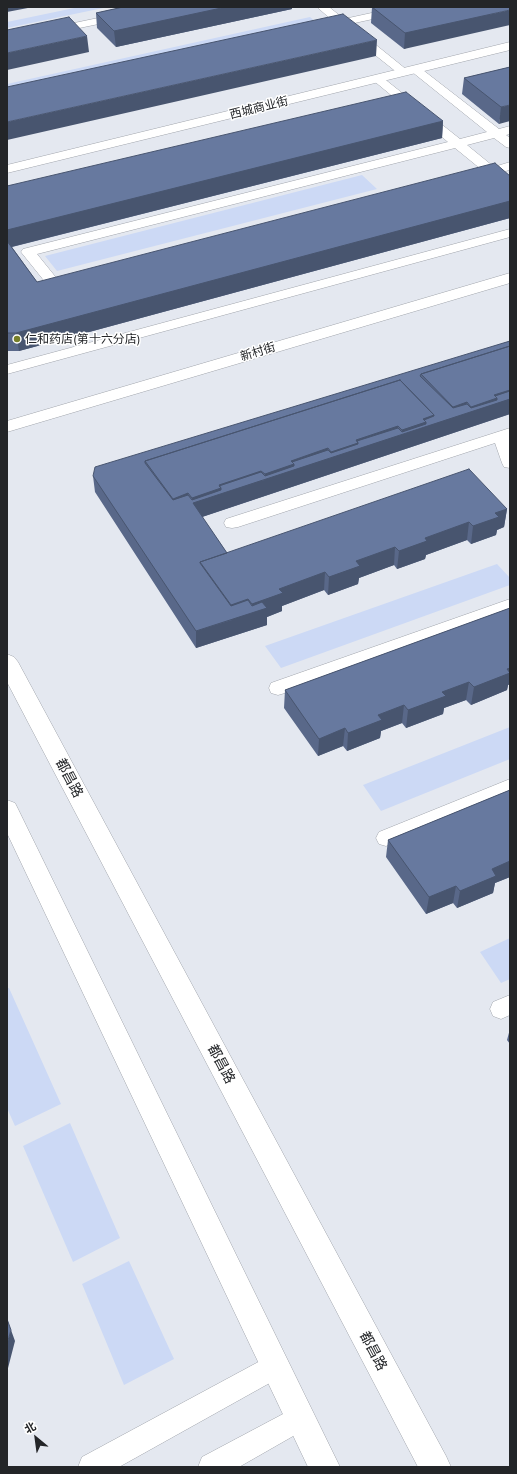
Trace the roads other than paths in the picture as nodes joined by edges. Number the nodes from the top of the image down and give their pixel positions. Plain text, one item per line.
1 (166, 7) edge
2 (322, 7) edge
3 (414, 7) edge
4 (342, 23) junction
5 (318, 28) edge
6 (7, 40) edge
7 (510, 46) edge
8 (409, 71) junction
9 (378, 79) junction
10 (510, 130) edge
11 (496, 133) junction
12 (457, 143) junction
13 (510, 144) edge
14 (510, 166) edge
15 (7, 169) edge
16 (491, 171) junction
17 (461, 179) edge
18 (510, 186) edge
19 (510, 233) edge
20 (86, 277) edge
21 (510, 278) edge
22 (7, 370) edge
23 (7, 427) edge
24 (505, 434) edge
25 (510, 463) edge
26 (232, 523) dead end
27 (510, 605) edge
28 (7, 662) edge
29 (278, 688) dead end
30 (510, 786) edge
31 (7, 809) edge
32 (386, 838) dead end
33 (275, 1366) junction
34 (300, 1418) junction
35 (92, 1467) edge
36 (212, 1467) edge
37 (324, 1467) edge
38 (435, 1467) edge

1 - 6 lane
2 - 4 lane
3 - 4 lane
4 - 5 lane
4 - 8 lane
7 - 8 street, 西城商业街
8 - 9 street, 西城商业街
8 - 11 lane
9 - 12 lane
9 - 15 street, 西城商业街
10 - 11 lane
11 - 12 lane
11 - 13 lane
12 - 16 lane
12 - 20 lane
14 - 16 lane
16 - 17 lane
16 - 18 lane
19 - 22 lane
21 - 23 street, 新村街
24 - 25 lane
24 - 26 lane
27 - 29 lane
28 - 38 street, 都昌路
30 - 32 lane
31 - 33 street
33 - 34 street
33 - 35 lane
34 - 36 lane
34 - 37 street

